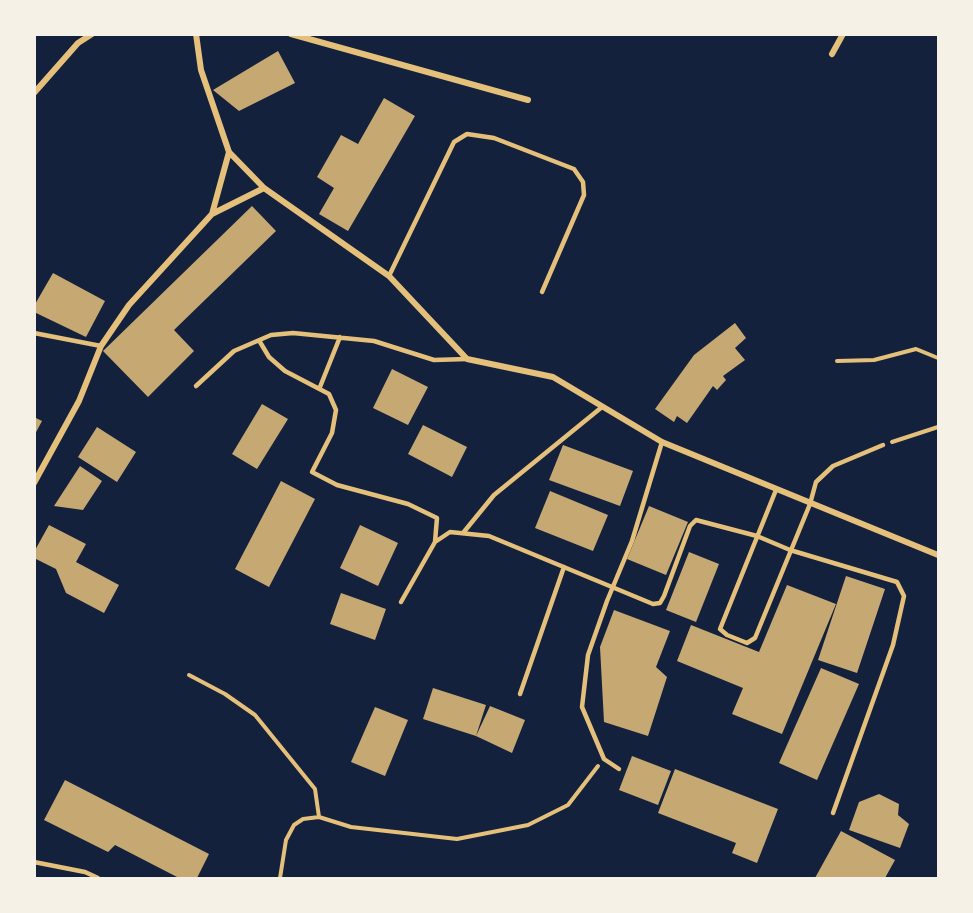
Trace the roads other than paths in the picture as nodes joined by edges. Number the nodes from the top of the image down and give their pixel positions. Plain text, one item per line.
1 (92, 34) edge
2 (196, 34) edge
3 (291, 34) edge
4 (843, 34) edge
5 (832, 54) dead end
6 (34, 93) edge
7 (528, 100) dead end
8 (229, 152) junction
9 (264, 188) junction
10 (212, 214) junction
11 (389, 276) junction
12 (542, 292) dead end
13 (34, 333) edge
14 (340, 338) junction
15 (260, 342) junction
16 (101, 346) junction
17 (468, 359) junction
18 (196, 386) dead end
19 (320, 387) junction
20 (602, 407) junction
21 (662, 442) junction
22 (883, 445) road end
23 (34, 483) edge
24 (776, 490) junction
25 (810, 504) junction
26 (463, 533) junction
27 (757, 536) junction
28 (435, 542) junction
29 (790, 550) junction
30 (939, 555) edge
31 (564, 567) junction
32 (613, 588) junction
33 (401, 602) dead end
34 (520, 694) dead end
35 (619, 769) dead end
36 (833, 813) dead end
37 (34, 862) edge
38 (98, 879) edge

1 - 6 street
2 - 8 street
3 - 7 street
4 - 5 street
8 - 9 street
8 - 10 street
9 - 10 street
9 - 11 street
10 - 16 street
11 - 12 lane
11 - 17 street
13 - 16 lane
14 - 15 lane
14 - 17 lane
14 - 19 lane
15 - 18 lane
15 - 19 lane
16 - 23 street
17 - 20 street
19 - 28 lane
20 - 21 street
20 - 26 lane
21 - 24 street
21 - 32 lane
22 - 25 lane
24 - 25 street
24 - 27 lane
25 - 29 lane
25 - 30 street
26 - 28 lane
26 - 31 lane
27 - 29 lane
27 - 29 lane
27 - 32 lane
28 - 33 lane
29 - 36 lane
31 - 32 lane
31 - 34 lane
32 - 35 lane
37 - 38 lane

